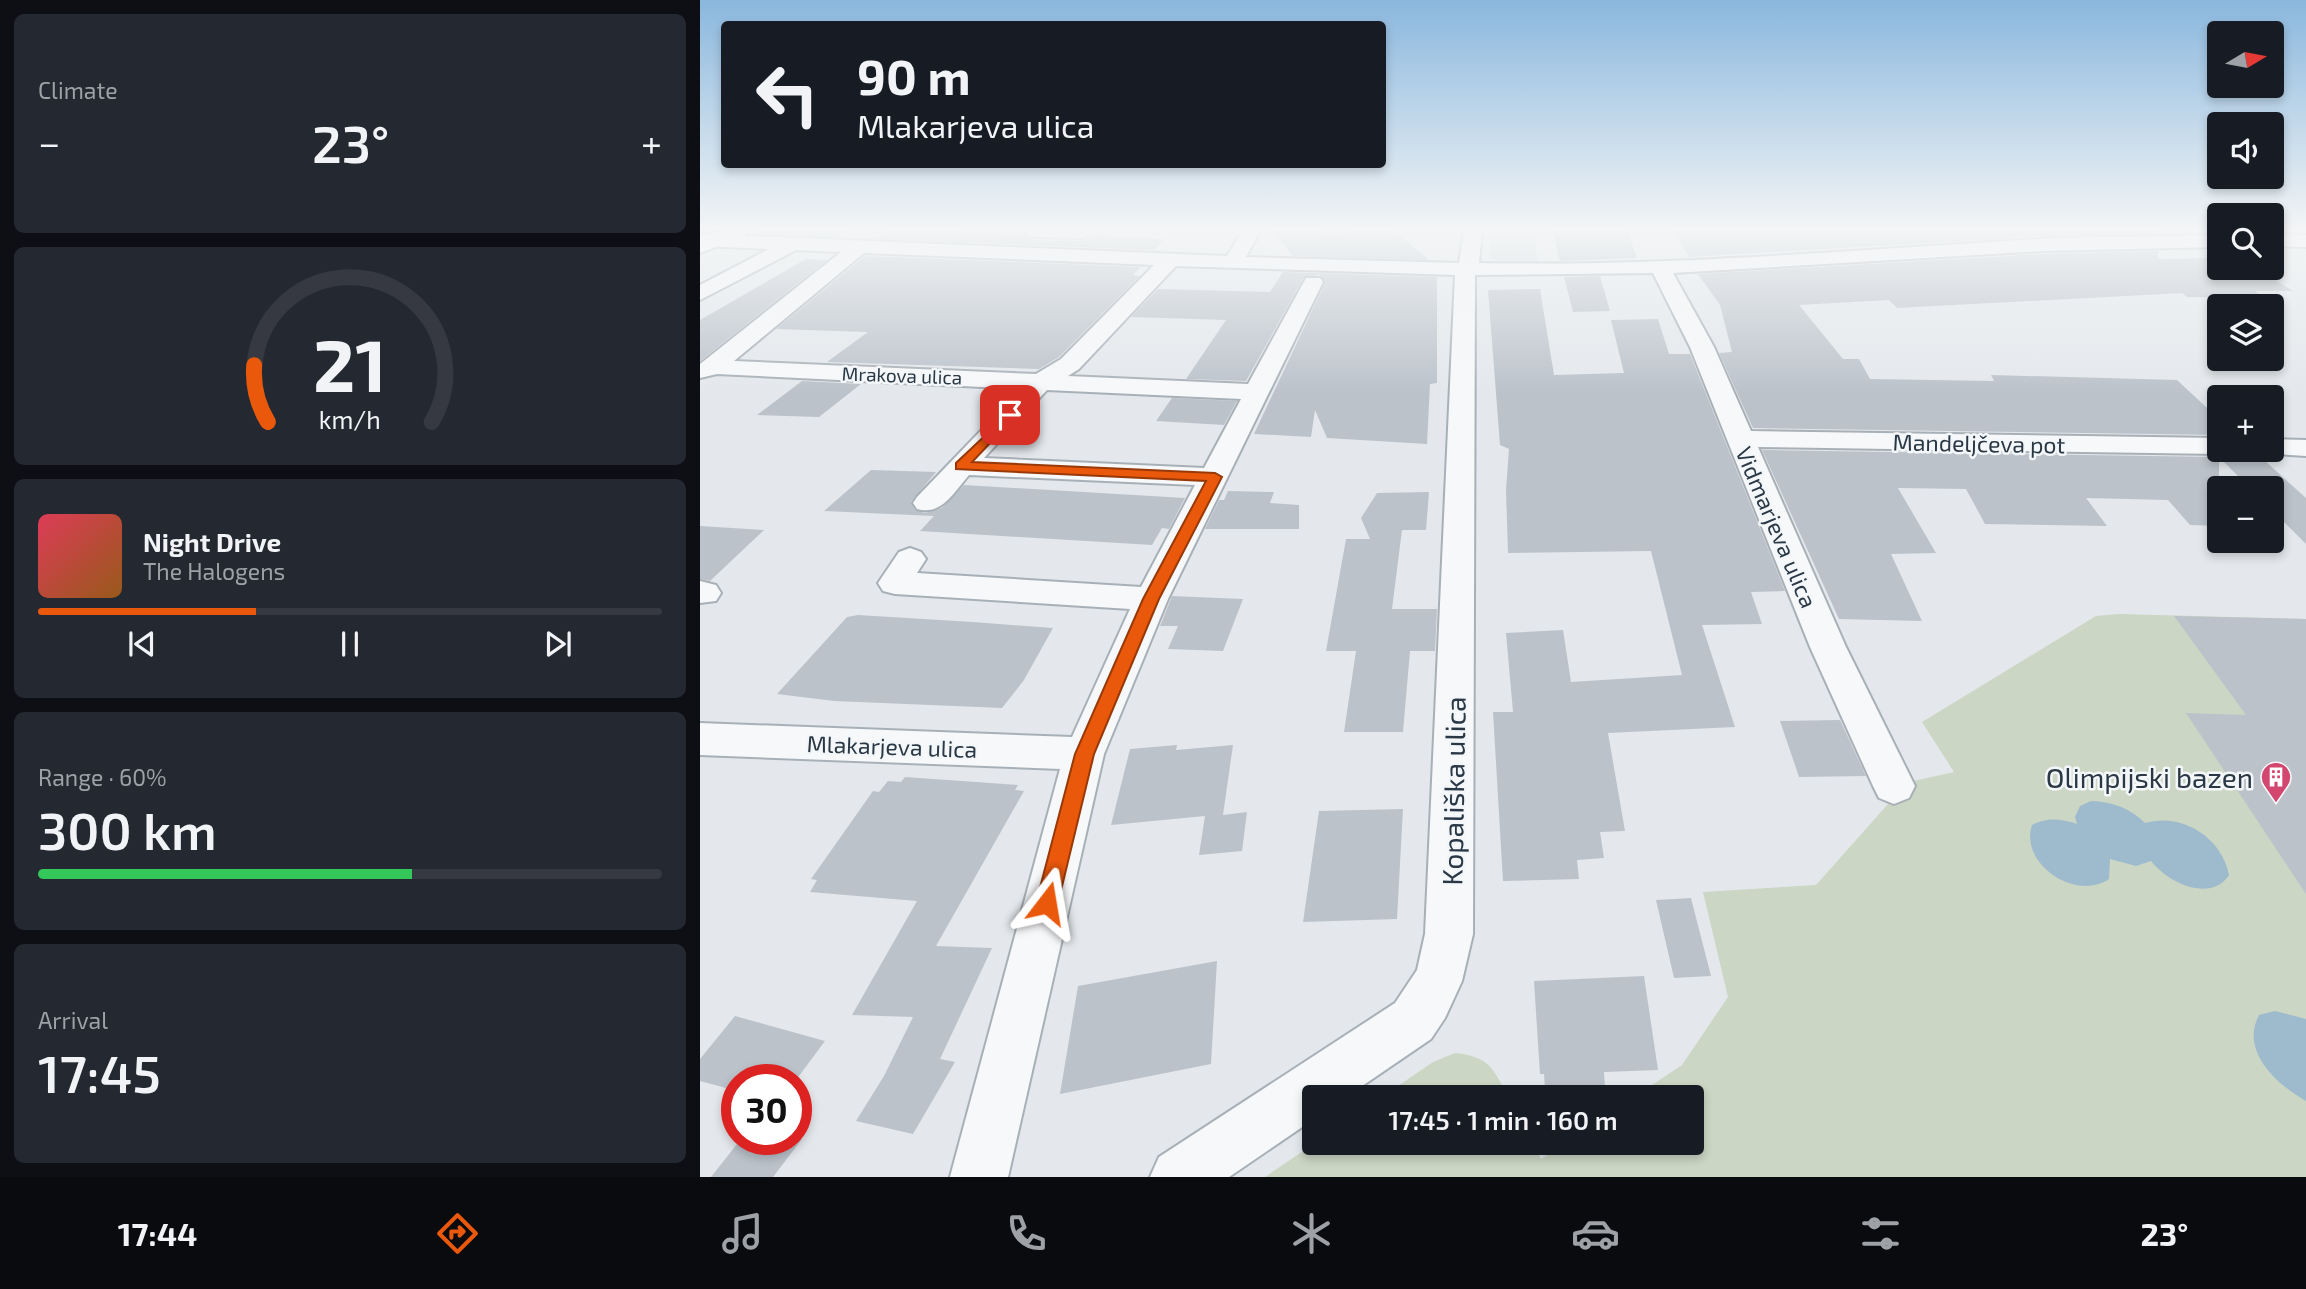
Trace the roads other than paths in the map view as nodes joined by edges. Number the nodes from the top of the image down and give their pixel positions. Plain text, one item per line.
1 (717, 285) edge
2 (803, 285) edge
3 (1146, 285) edge
4 (1311, 285) edge
5 (1464, 285) edge
6 (1669, 285) edge
7 (700, 294) edge
8 (706, 371) edge
9 (1042, 382) junction
10 (1258, 392) junction
11 (1739, 439) junction
12 (2207, 446) edge
13 (2284, 447) edge
14 (2306, 448) edge
15 (961, 466) junction
16 (1215, 477) junction
17 (928, 503) dead end
18 (910, 559) dead end
19 (1151, 599) junction
20 (700, 738) edge
21 (1084, 754) junction
22 (1894, 786) dead end
23 (979, 1177) edge
24 (1179, 1177) edge

1 - 7 street
2 - 8 street
3 - 9 street
4 - 10 street
5 - 24 street, Kopališka ulica
6 - 11 street, Vidmarjeva ulica
8 - 9 street, Mrakova ulica
9 - 10 street, Mrakova ulica
9 - 15 street
10 - 16 street
11 - 12 street, Mandeljčeva pot
11 - 22 street, Vidmarjeva ulica
13 - 14 street
15 - 16 street
15 - 17 street
16 - 19 street
18 - 19 street
19 - 21 street
20 - 21 street, Mlakarjeva ulica
21 - 23 street

